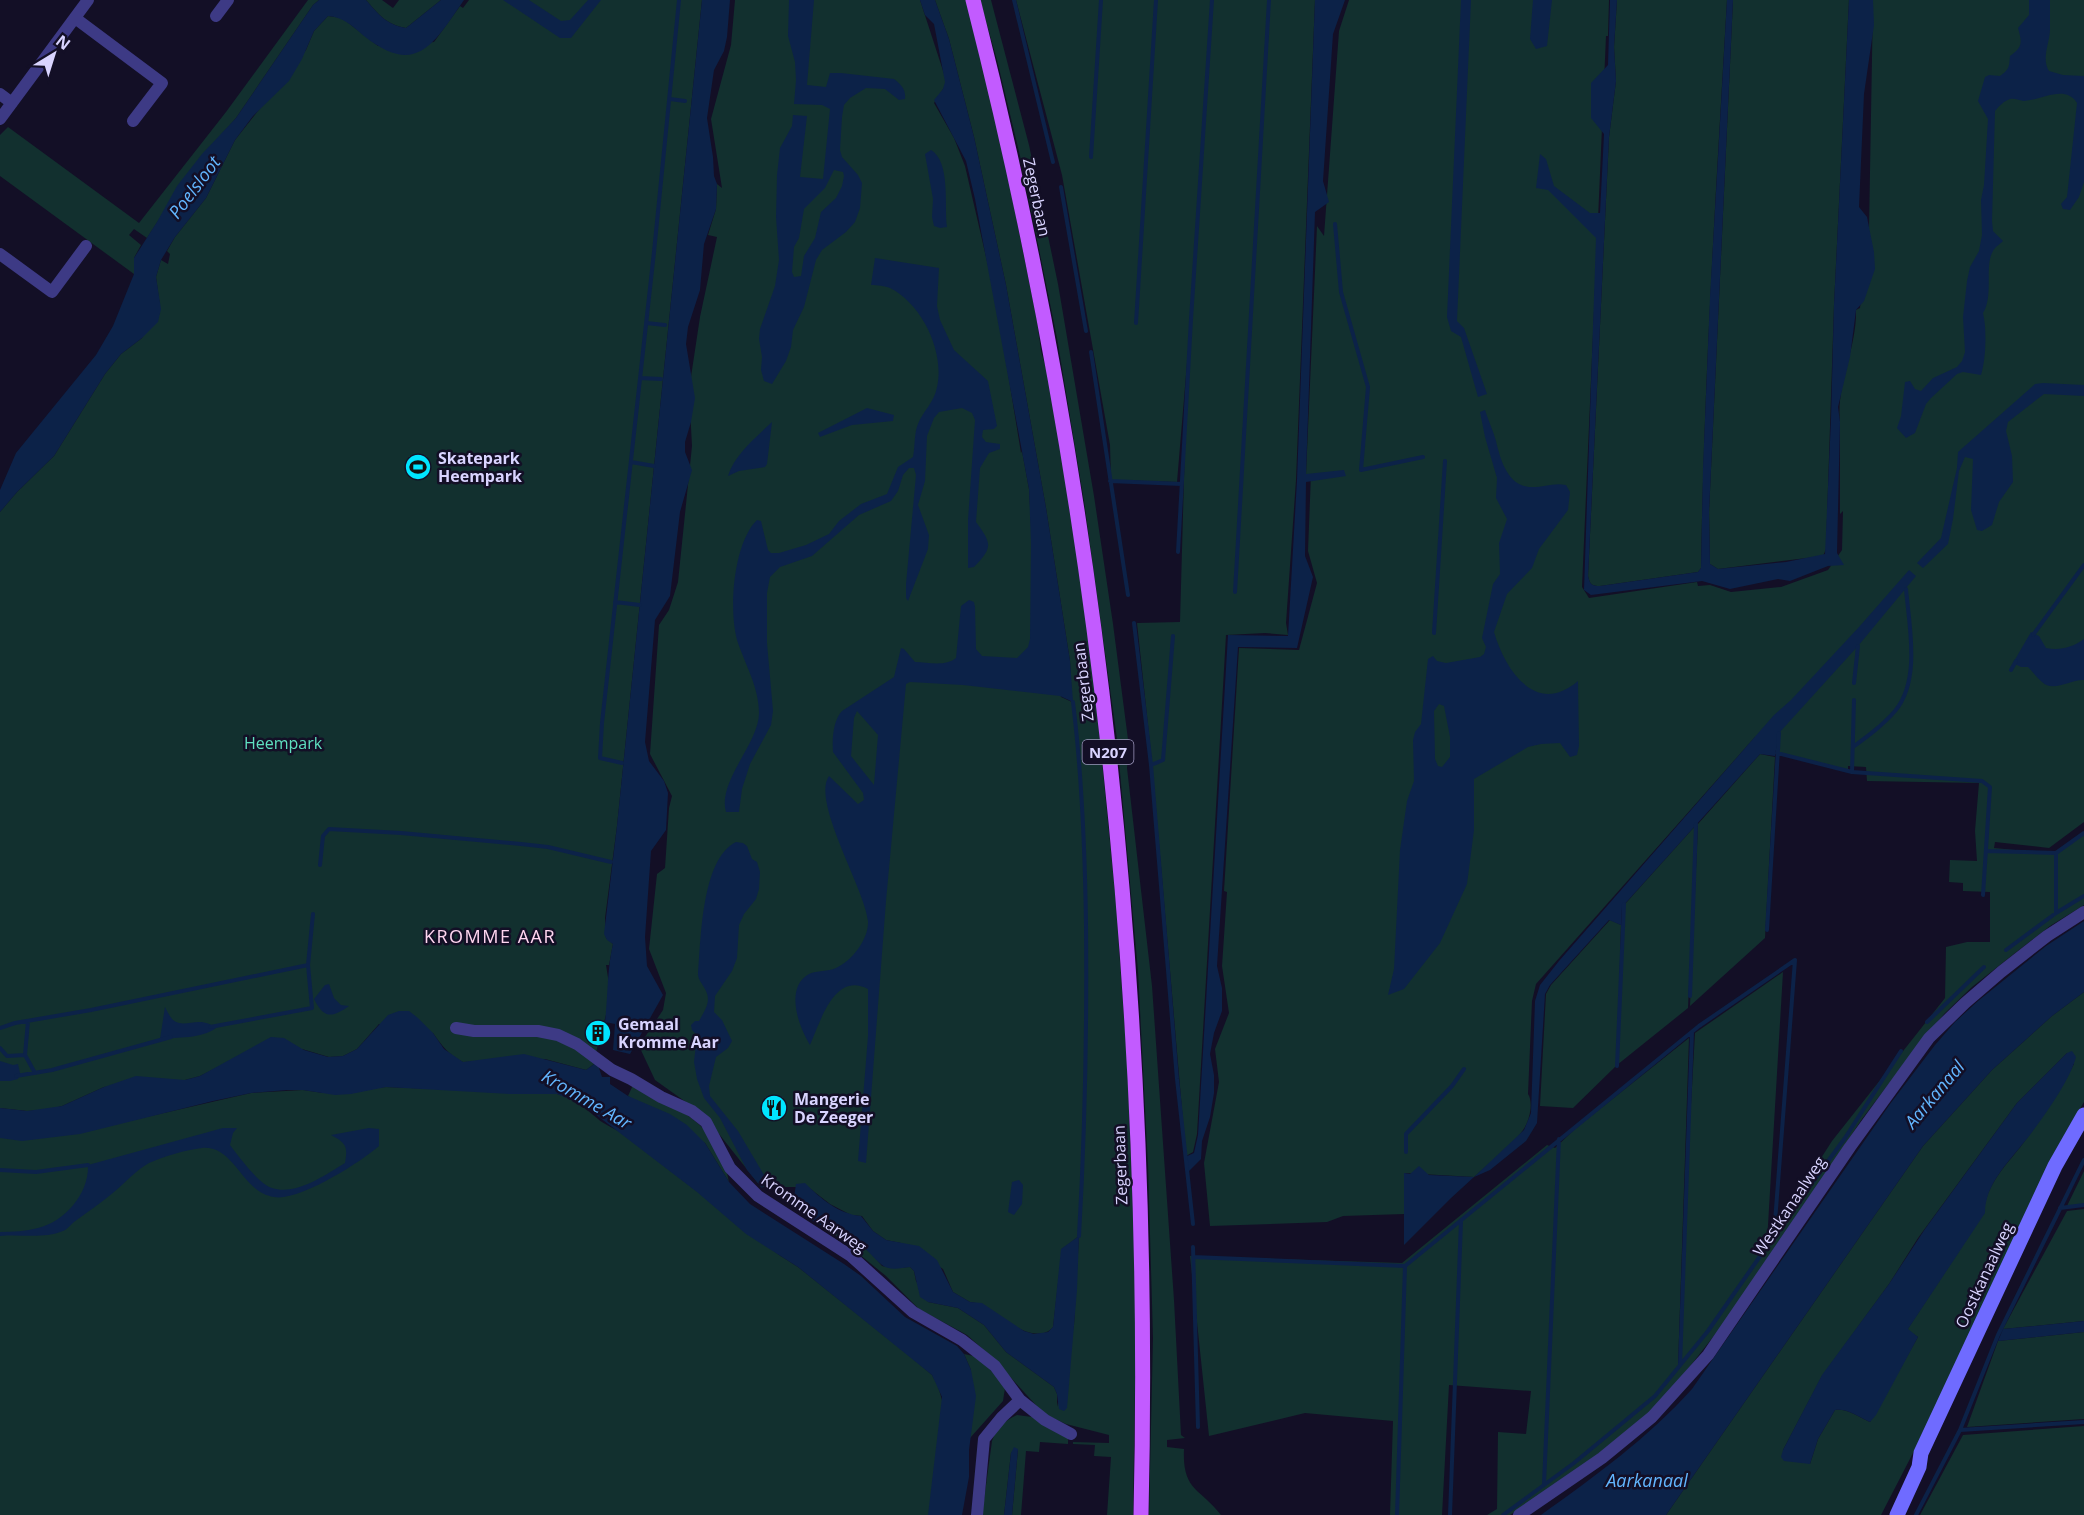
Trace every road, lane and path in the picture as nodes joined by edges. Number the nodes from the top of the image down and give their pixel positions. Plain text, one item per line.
1 (88, 0) edge
2 (228, 0) edge
3 (973, 0) edge
4 (216, 16) dead end
5 (75, 18) junction
6 (0, 94) edge
7 (12, 103) junction
8 (0, 119) edge
9 (133, 121) dead end
10 (86, 246) dead end
11 (0, 254) edge
12 (2084, 912) edge
13 (456, 1028) dead end
14 (2084, 1115) edge
15 (1020, 1400) junction
16 (1071, 1434) dead end
17 (1921, 1453) junction
18 (977, 1515) edge
19 (1141, 1515) edge
20 (1519, 1515) edge
21 (1886, 1515) edge
22 (1897, 1515) edge

1 - 5 street
2 - 4 street
3 - 19 main road, Zegerbaan / N207
5 - 7 street
5 - 9 street
6 - 7 street
7 - 8 street
10 - 11 street
12 - 20 street, Westkanaalweg
13 - 15 street, Kromme Aarweg
14 - 17 main road, Oostkanaalweg
15 - 16 street, Kromme Aarweg
15 - 18 street
17 - 21 main road, Oostkanaalweg
17 - 22 main road, Oostkanaalweg

